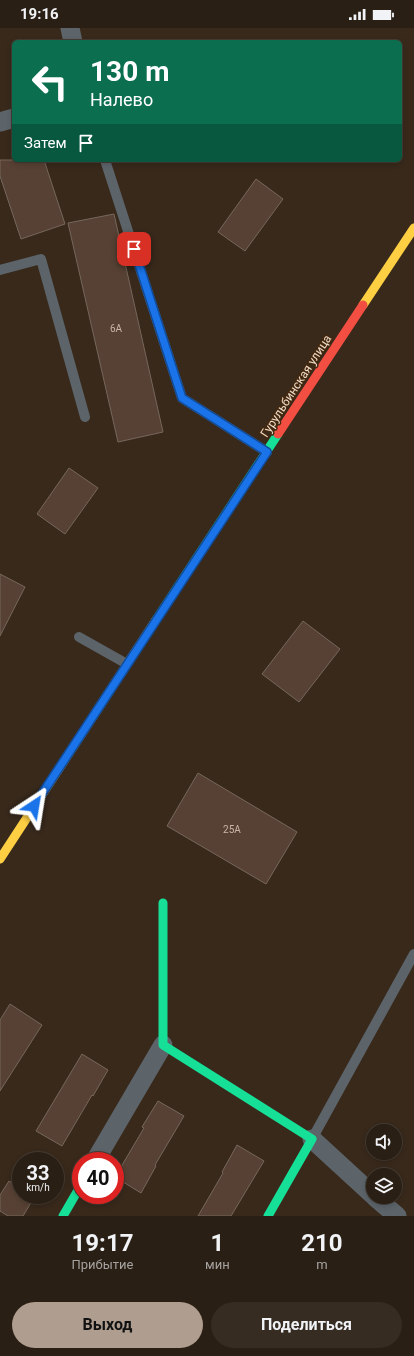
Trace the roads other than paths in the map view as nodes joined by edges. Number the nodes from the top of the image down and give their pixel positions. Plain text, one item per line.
1 (70, 28) edge
2 (73, 40) edge
3 (12, 119) edge
4 (0, 122) edge
5 (106, 162) edge
6 (414, 228) edge
7 (0, 270) edge
8 (85, 417) dead end
9 (267, 452) junction
10 (79, 637) dead end
11 (127, 664) junction
12 (0, 858) edge
13 (164, 903) dead end
14 (414, 954) edge
15 (163, 1045) junction
16 (312, 1139) junction
17 (100, 1152) edge
18 (366, 1189) edge
19 (72, 1200) edge
20 (383, 1204) edge
21 (63, 1216) edge
22 (268, 1216) edge
23 (397, 1216) edge

1 - 2 street
3 - 4 street
5 - 9 lane
6 - 9 street, Гурульбинская улица
7 - 8 lane
9 - 11 street, Гурульбинская улица
10 - 11 lane
11 - 12 street, Гурульбинская улица
13 - 15 street
14 - 16 lane
15 - 16 street
15 - 17 street
16 - 18 street
16 - 22 street
19 - 21 street
20 - 23 street

